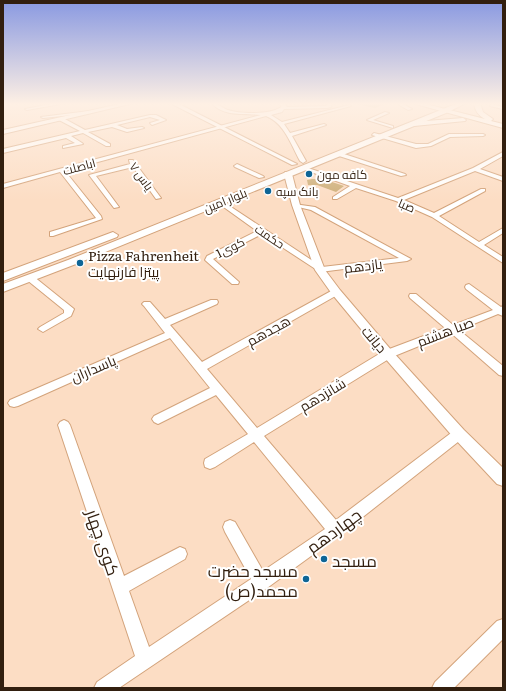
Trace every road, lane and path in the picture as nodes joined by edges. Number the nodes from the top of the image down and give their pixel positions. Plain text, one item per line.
1 (70, 135) edge
2 (90, 135) edge
3 (188, 135) edge
4 (236, 135) edge
5 (288, 135) edge
6 (378, 135) junction
7 (475, 135) edge
8 (67, 136) junction
9 (108, 145) dead end
10 (65, 147) dead end
11 (3, 151) edge
12 (125, 153) junction
13 (338, 154) junction
14 (503, 154) edge
15 (303, 164) junction
16 (134, 165) junction
17 (237, 166) dead end
18 (291, 169) junction
19 (475, 169) junction
20 (61, 170) junction
21 (403, 175) dead end
22 (261, 177) junction
23 (503, 179) edge
24 (3, 186) edge
25 (354, 186) junction
26 (483, 190) dead end
27 (212, 197) junction
28 (158, 198) dead end
29 (335, 198) dead end
30 (398, 200) junction
31 (220, 202) junction
32 (296, 205) junction
33 (116, 207) dead end
34 (434, 216) junction
35 (138, 226) dead end
36 (503, 230) edge
37 (123, 231) dead end
38 (262, 231) junction
39 (53, 234) dead end
40 (479, 245) junction
41 (503, 261) edge
42 (320, 270) junction
43 (3, 277) edge
44 (30, 278) junction
45 (235, 282) dead end
46 (469, 287) dead end
47 (3, 288) edge
48 (336, 292) junction
49 (413, 296) dead end
50 (214, 302) dead end
51 (146, 304) dead end
52 (502, 311) edge
53 (164, 324) junction
54 (43, 329) dead end
55 (452, 329) junction
56 (172, 334) junction
57 (388, 354) junction
58 (200, 368) junction
59 (503, 372) edge
60 (217, 389) junction
61 (14, 403) dead end
62 (158, 419) dead end
63 (64, 425) dead end
64 (255, 433) junction
65 (459, 434) junction
66 (210, 463) dead end
67 (503, 479) edge
68 (230, 527) dead end
69 (335, 530) junction
70 (180, 554) dead end
71 (261, 582) junction
72 (120, 587) junction
73 (503, 627) edge
74 (145, 659) junction
75 (102, 688) edge
76 (441, 688) edge

1 - 8 street
2 - 9 street
3 - 12 street, اباصلت
4 - 18 street
5 - 15 street
6 - 7 street
6 - 13 main road, بلوار امین
6 - 15 main road, بلوار امین
8 - 10 street
8 - 11 street
12 - 16 street, یاس ۷
12 - 20 street, اباصلت
13 - 15 main road, بلوار امین
13 - 21 street
14 - 19 street
15 - 18 main road, بلوار امین
15 - 25 street, صبا
16 - 28 street, یاس ۷
16 - 33 street
17 - 22 street
18 - 22 main road, بلوار امین
18 - 31 main road, بلوار امین
18 - 32 street, دیانت
19 - 23 street
19 - 30 street
20 - 24 street, اباصلت
20 - 39 street
22 - 27 main road, بلوار امین
25 - 29 street
25 - 30 street, صبا
26 - 34 street
27 - 31 main road
27 - 35 main road, بلوار امین
30 - 34 street, صبا
31 - 38 street, حکمت
31 - 44 main road, بلوار امین
32 - 42 street, دیانت
32 - 42 street, یازدهم
34 - 40 street, صبا
36 - 40 street
37 - 43 main road
38 - 42 street, حکمت
38 - 45 street, کوی1
40 - 41 street, صبا
42 - 48 street, دیانت
44 - 47 main road, بلوار امین
44 - 54 street
46 - 52 street
48 - 57 street, دیانت
48 - 58 street, هجدهم
49 - 55 street
50 - 53 street
51 - 53 street
52 - 55 street, صبا هشتم
53 - 56 street
55 - 57 street, صبا هشتم
55 - 59 street
56 - 58 street
56 - 61 street, پاسداران
57 - 64 street, شانزدهم
57 - 65 street, دیانت
58 - 60 street
60 - 62 street
60 - 64 street
63 - 72 street, کوی چهار
64 - 66 street, شانزدهم
64 - 69 street
65 - 67 street, دیانت
65 - 69 street, چهاردهم
68 - 71 street
69 - 71 street, چهاردهم
70 - 72 street
71 - 74 street, چهاردهم
72 - 74 street, کوی چهار
73 - 76 street
74 - 75 street, چهاردهم

